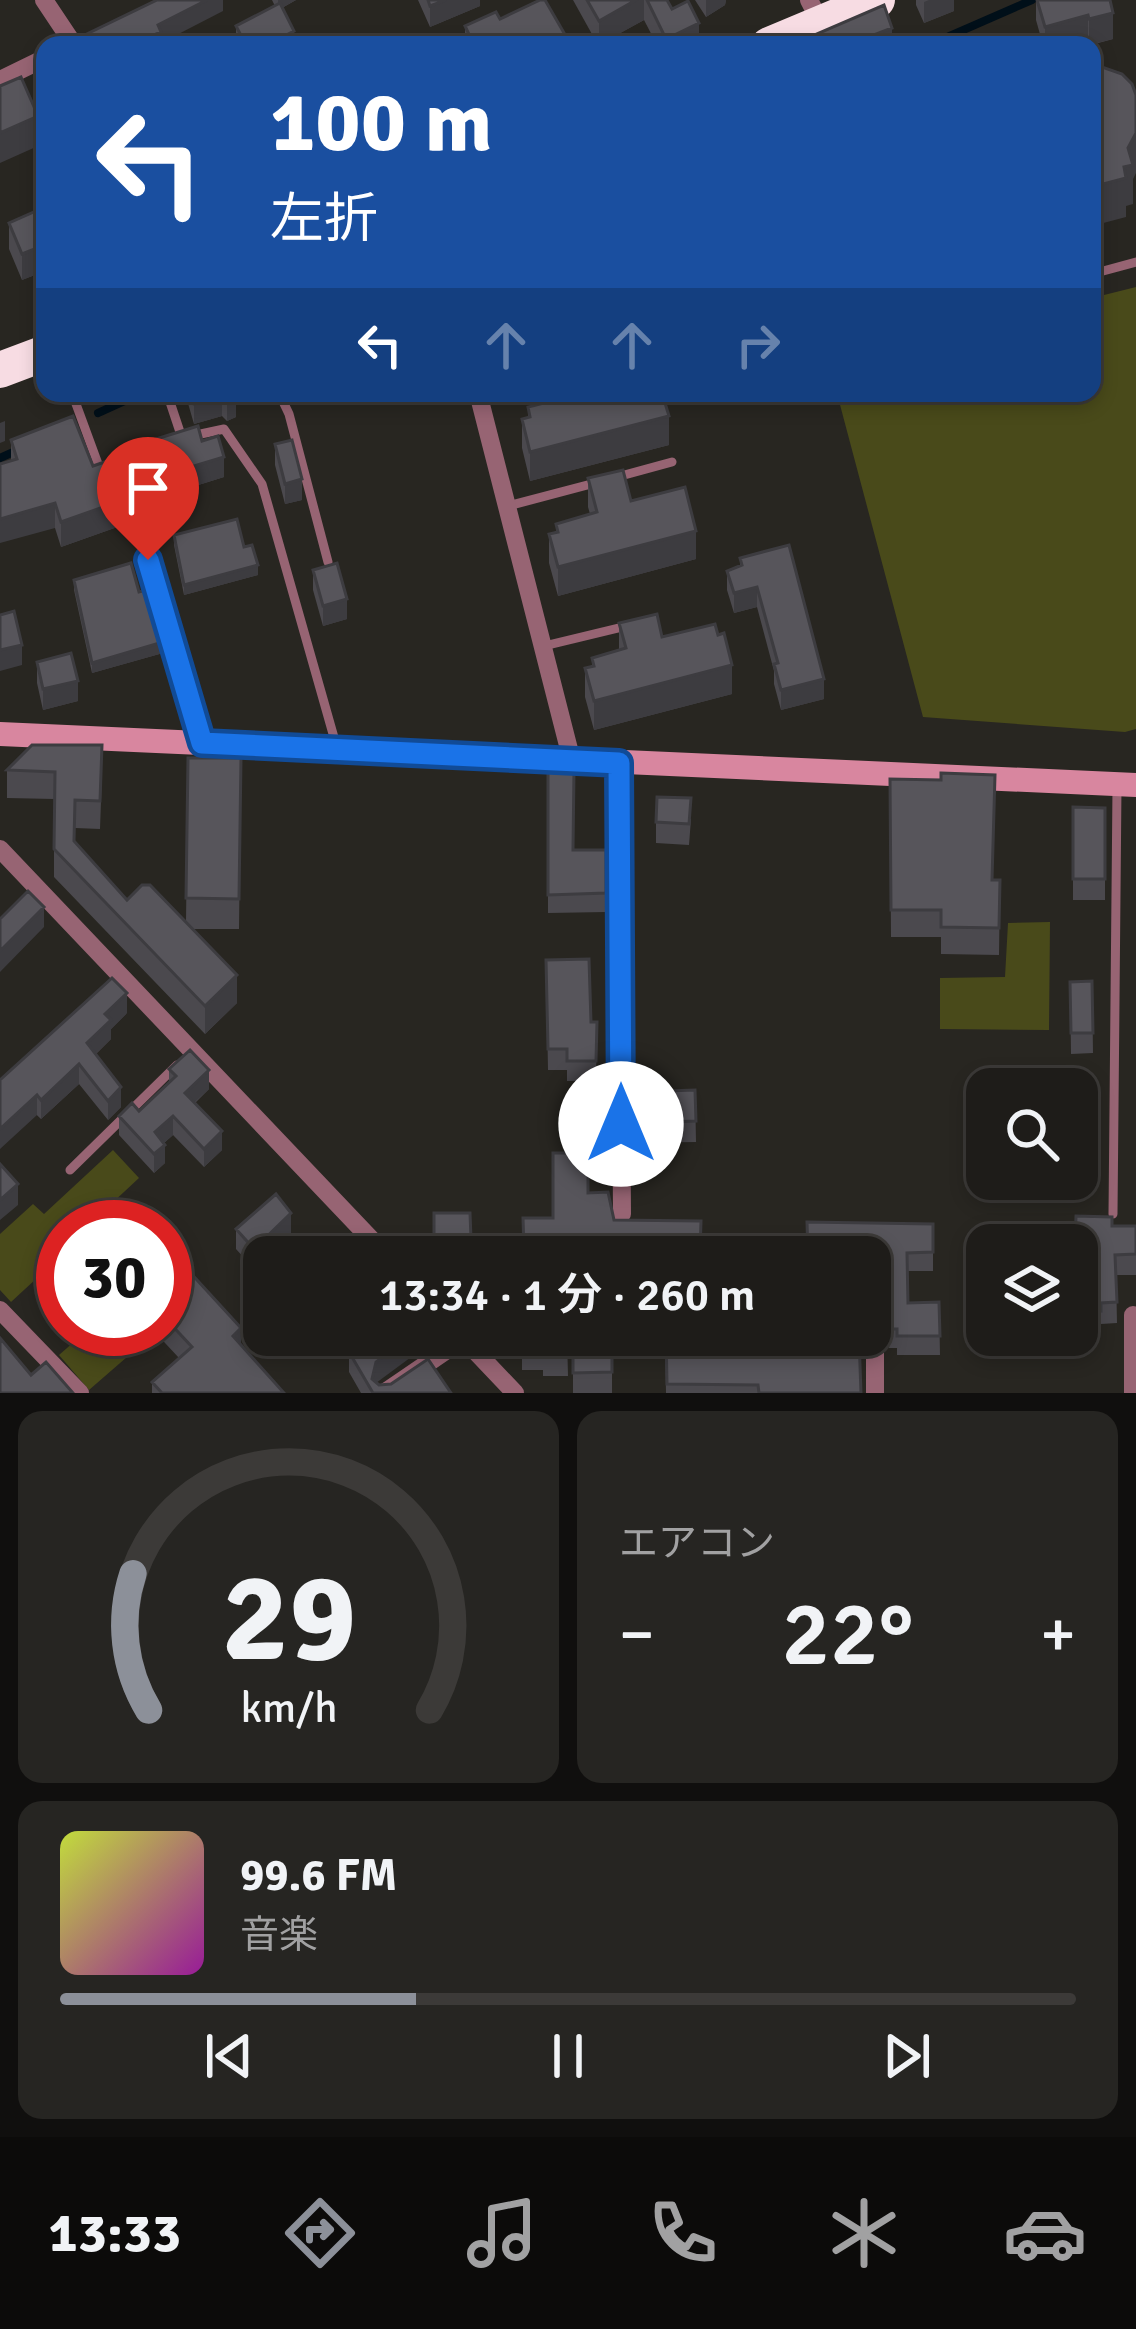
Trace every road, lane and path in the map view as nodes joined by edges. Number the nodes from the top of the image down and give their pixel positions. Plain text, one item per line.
1 (44, 0) edge
2 (877, 0) edge
3 (815, 12) edge
4 (72, 36) edge
5 (782, 36) edge
6 (36, 62) edge
7 (0, 80) edge
8 (1136, 262) edge
9 (1101, 272) edge
10 (36, 356) edge
11 (0, 370) edge
12 (75, 402) edge
13 (169, 402) edge
14 (284, 402) edge
15 (480, 402) edge
16 (672, 462) dead end
17 (508, 506) junction
18 (328, 562) edge
19 (642, 622) edge
20 (544, 646) junction
21 (0, 734) edge
22 (202, 743) junction
23 (338, 750) junction
24 (572, 761) junction
25 (619, 763) junction
26 (1127, 784) edge
27 (0, 849) edge
28 (192, 1051) junction
29 (70, 1170) dead end
30 (622, 1214) dead end
31 (1113, 1214) edge
32 (368, 1236) edge
33 (0, 1310) edge
34 (1133, 1316) dead end
35 (435, 1356) edge
36 (479, 1356) edge
37 (875, 1356) edge
38 (80, 1393) edge
39 (384, 1393) edge
40 (515, 1393) edge
41 (875, 1393) edge
42 (1133, 1393) edge

1 - 4 street
2 - 3 highway
3 - 5 highway
6 - 7 street
8 - 9 lane
10 - 11 highway
12 - 22 lane
13 - 23 lane
14 - 18 lane
15 - 17 street
16 - 17 lane
17 - 20 street
19 - 20 lane
20 - 24 street
21 - 22 street
22 - 23 street
23 - 24 street
24 - 25 street
25 - 26 street
25 - 30 street
26 - 31 lane
27 - 28 street
28 - 29 lane
28 - 32 street
33 - 38 street
34 - 42 street
35 - 39 street
36 - 40 street
37 - 41 street

